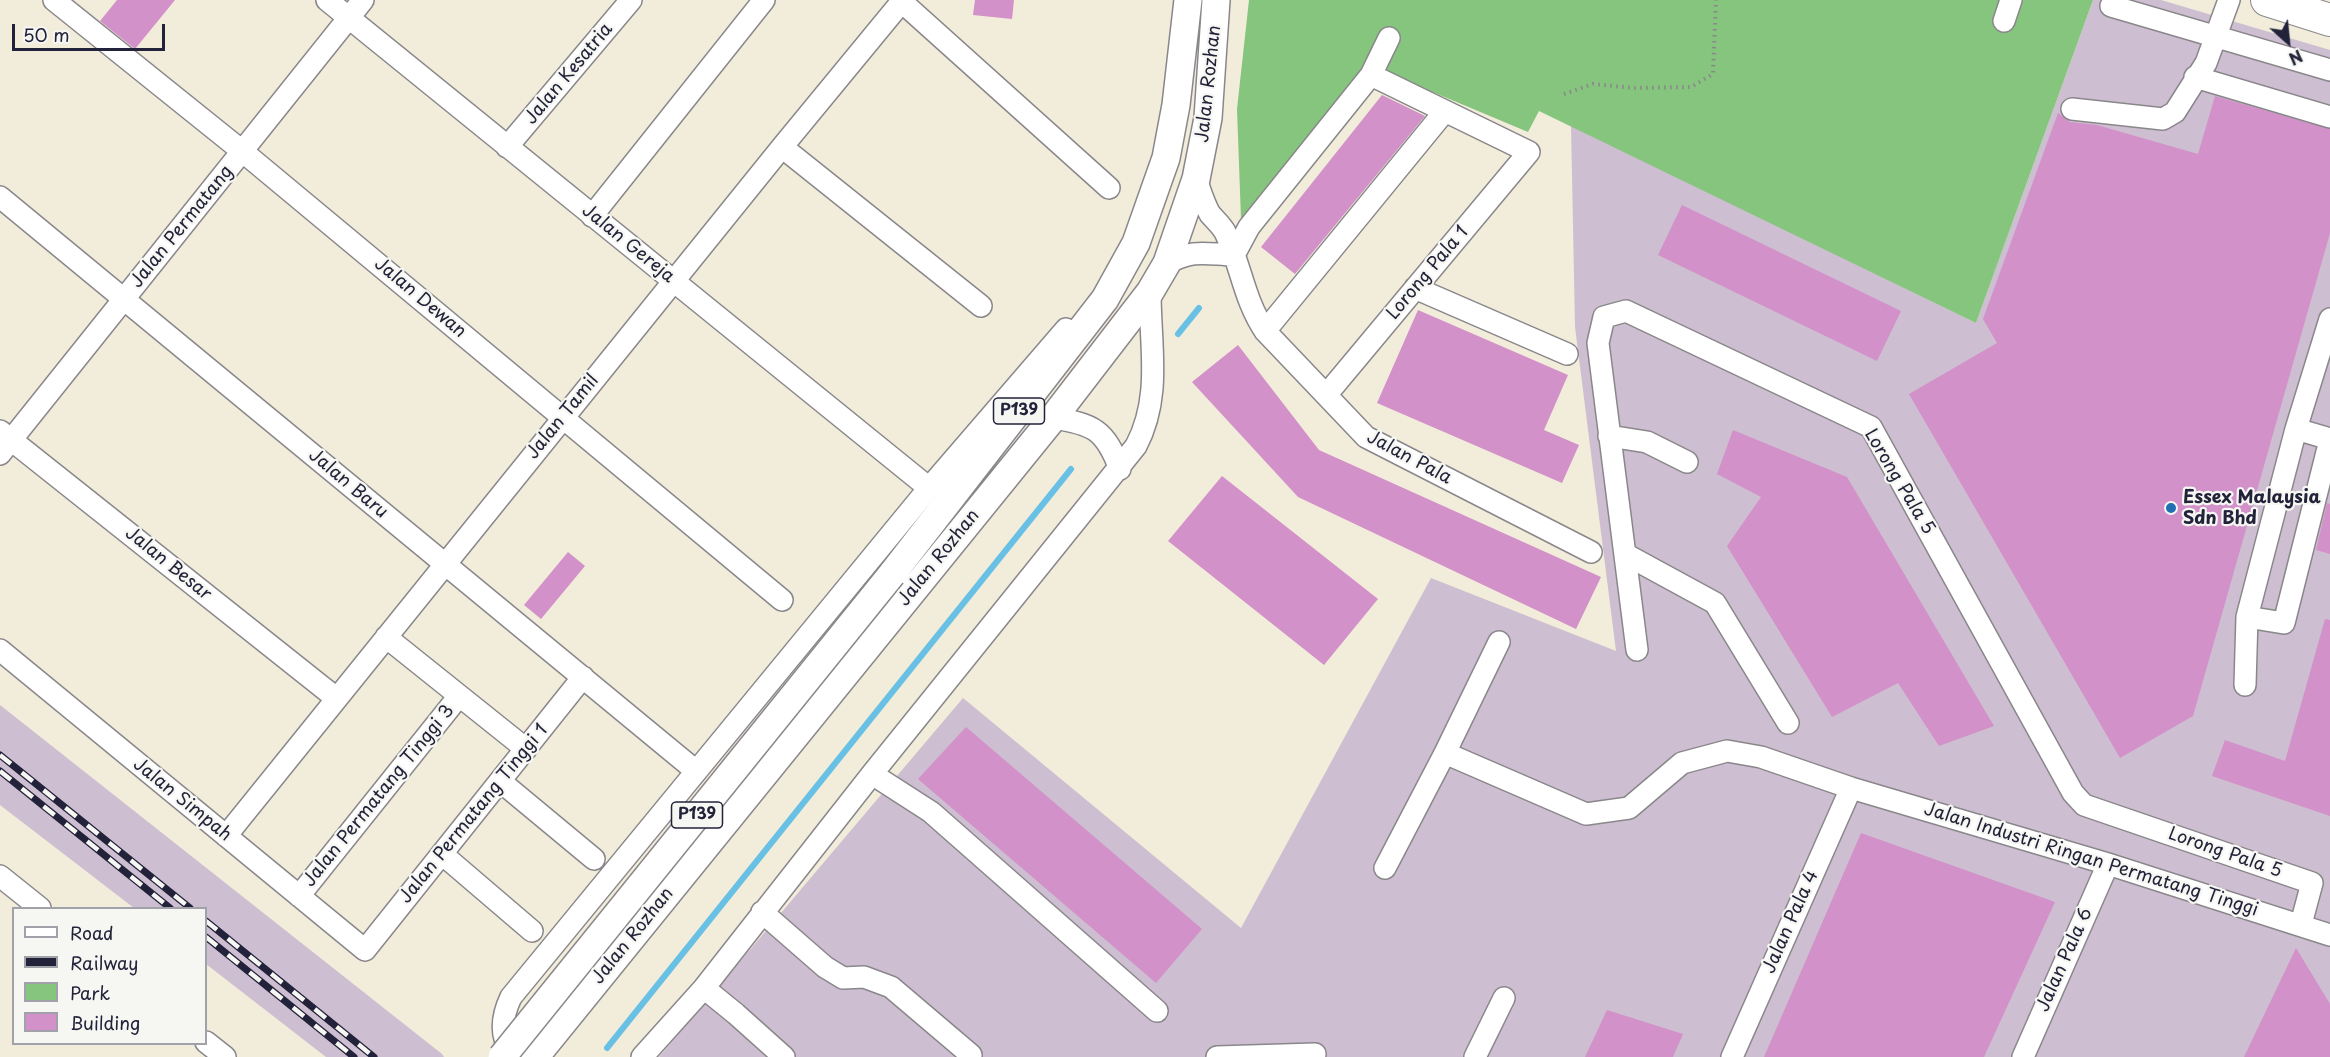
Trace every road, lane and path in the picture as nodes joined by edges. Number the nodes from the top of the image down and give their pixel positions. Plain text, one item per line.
1 (54, 0) edge
2 (327, 0) edge
3 (363, 0) edge
4 (631, 0) edge
5 (764, 0) edge
6 (1188, 0) edge
7 (1216, 0) edge
8 (1716, 0) edge
9 (2011, 0) edge
10 (2229, 0) edge
11 (2267, 0) edge
12 (903, 1) edge
13 (2110, 6) dead end
14 (349, 18) junction
15 (2330, 20) edge
16 (2004, 21) dead end
17 (2216, 35) junction
18 (1389, 38) dead end
19 (2330, 70) edge
20 (1371, 75) junction
21 (2196, 77) junction
22 (1564, 94) dead end
23 (2072, 109) dead end
24 (1445, 111) junction
25 (2330, 117) edge
26 (507, 147) junction
27 (782, 147) junction
28 (242, 151) junction
29 (1196, 179) junction
30 (1108, 188) dead end
31 (0, 196) edge
32 (592, 216) junction
33 (1136, 243) junction
34 (1234, 255) junction
35 (1167, 263) junction
36 (673, 281) junction
37 (1415, 288) junction
38 (1150, 292) junction
39 (124, 299) junction
40 (981, 306) dead end
41 (2330, 319) edge
42 (1265, 331) junction
43 (1567, 354) dead end
44 (1327, 394) junction
45 (563, 417) junction
46 (1053, 418) junction
47 (2296, 429) junction
48 (1609, 436) junction
49 (2330, 440) edge
50 (4, 441) edge
51 (1687, 462) dead end
52 (1120, 469) junction
53 (929, 488) junction
54 (1591, 552) dead end
55 (1625, 554) junction
56 (445, 563) junction
57 (901, 584) junction
58 (782, 600) dead end
59 (2247, 617) junction
60 (386, 637) junction
61 (1499, 642) dead end
62 (0, 650) edge
63 (1637, 650) dead end
64 (583, 677) junction
65 (2245, 685) dead end
66 (459, 696) junction
67 (336, 698) junction
68 (1788, 723) dead end
69 (526, 749) junction
70 (1445, 753) junction
71 (696, 771) junction
72 (872, 774) junction
73 (500, 781) junction
74 (1851, 788) junction
75 (226, 836) junction
76 (442, 854) junction
77 (594, 859) dead end
78 (2108, 864) junction
79 (1385, 867) dead end
80 (0, 876) edge
81 (299, 896) junction
82 (38, 907) edge
83 (762, 912) junction
84 (2301, 924) junction
85 (532, 931) dead end
86 (2330, 934) edge
87 (365, 950) joint
88 (704, 988) junction
89 (1504, 998) dead end
90 (1157, 1011) dead end
91 (207, 1043) edge
92 (1315, 1054) dead end
93 (971, 1055) dead end
94 (515, 1056) edge
95 (225, 1057) edge
96 (642, 1057) edge
97 (784, 1057) edge
98 (1217, 1057) edge
99 (1475, 1057) edge
100 (1732, 1057) edge
101 (2023, 1057) edge

1 - 28 street, Jalan Dewan
2 - 14 street, Jalan Gereja
3 - 14 street, Jalan Permatang
4 - 26 street, Jalan Kesatria
5 - 32 street
6 - 33 main road, Jalan Rozhan / P139
7 - 29 main road, Jalan Rozhan / P139
8 - 22 path
9 - 16 street
10 - 17 street
11 - 15 highway
12 - 27 street, Jalan Tamil
12 - 30 street
13 - 17 street
14 - 26 street, Jalan Gereja
14 - 28 street, Jalan Permatang
17 - 19 street
17 - 21 street
18 - 20 street
20 - 24 street
20 - 34 street
21 - 23 street
21 - 25 street
24 - 37 street, Lorong Pala 1
24 - 42 street
26 - 32 street, Jalan Gereja
27 - 36 street, Jalan Tamil
27 - 40 street
28 - 39 street, Jalan Permatang
28 - 45 street, Jalan Dewan
29 - 34 street, Jalan Pala
29 - 35 main road, Jalan Rozhan / P139
31 - 39 street, Jalan Baru
32 - 36 street, Jalan Gereja
33 - 53 street
33 - 57 main road, Jalan Rozhan / P139
34 - 35 street
34 - 42 street, Jalan Pala
35 - 38 main road, Jalan Rozhan / P139
36 - 45 street, Jalan Tamil
36 - 53 street, Jalan Gereja
37 - 43 street
37 - 44 street, Lorong Pala 1
38 - 46 main road, Jalan Rozhan / P139
38 - 52 street
39 - 50 street, Jalan Permatang
39 - 56 street, Jalan Baru
41 - 47 street
42 - 44 street, Jalan Pala
44 - 54 street, Jalan Pala
45 - 56 street, Jalan Tamil
45 - 58 street, Jalan Dewan
46 - 52 street
46 - 57 main road, Jalan Rozhan / P139
47 - 49 street
47 - 59 street
48 - 51 street
48 - 55 street, Lorong Pala 5
48 - 84 street, Lorong Pala 5
49 - 59 street
50 - 67 street, Jalan Besar
52 - 72 street
53 - 71 street
55 - 63 street, Lorong Pala 5
55 - 68 street
56 - 60 street, Jalan Tamil
56 - 64 street, Jalan Baru
57 - 94 main road, Jalan Rozhan / P139, bridge
59 - 65 street
60 - 66 street
60 - 67 street, Jalan Tamil
61 - 70 street
62 - 75 street, Jalan Simpah
64 - 69 street, Jalan Permatang Tinggi 1
64 - 71 street, Jalan Baru
66 - 69 street
66 - 81 street, Jalan Permatang Tinggi 3
67 - 75 street, Jalan Tamil
69 - 73 street, Jalan Permatang Tinggi 1
70 - 74 street, Jalan Industri Ringan Permatang Tinggi
70 - 79 street
71 - 94 street
72 - 83 street
72 - 90 street
73 - 76 street, Jalan Permatang Tinggi 1
73 - 77 street
74 - 78 street, Jalan Industri Ringan Permatang Tinggi
74 - 100 street, Jalan Pala 4
75 - 81 street, Jalan Simpah
76 - 85 street
76 - 87 street, Jalan Permatang Tinggi 1
78 - 84 street, Jalan Industri Ringan Permatang Tinggi
78 - 101 street, Jalan Pala 6
80 - 82 street
81 - 87 street, Jalan Simpah
83 - 88 street
83 - 93 street
84 - 86 street, Jalan Industri Ringan Permatang Tinggi
88 - 96 street
88 - 97 street
89 - 99 street
91 - 95 street
92 - 98 street

